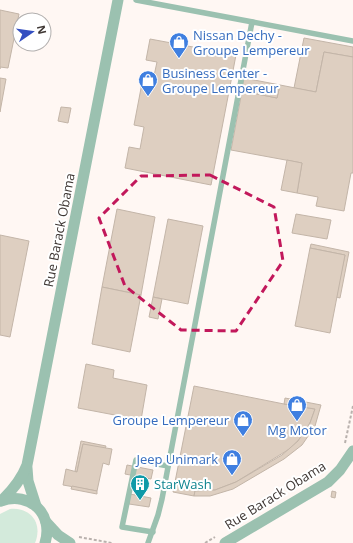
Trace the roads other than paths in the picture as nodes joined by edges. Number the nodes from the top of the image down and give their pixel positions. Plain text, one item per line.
1 (118, 0) edge
2 (136, 0) edge
3 (252, 22) junction
4 (353, 41) edge
5 (348, 448) edge
6 (27, 466) junction
7 (168, 466) junction
8 (1, 501) edge
9 (36, 506) junction
10 (46, 522) junction
11 (153, 532) junction
12 (222, 539) edge
13 (72, 540) edge
14 (45, 543) edge
15 (148, 543) edge

1 - 6 street, Rue Barack Obama
2 - 3 lane
3 - 4 lane
3 - 7 lane
5 - 12 street, Rue Barack Obama
6 - 8 street, Rue Barack Obama
6 - 9 street, Rue Barack Obama
7 - 11 lane
7 - 11 lane
8 - 9 street
9 - 10 street, Rue Barack Obama
10 - 13 street
10 - 14 street
11 - 15 lane

